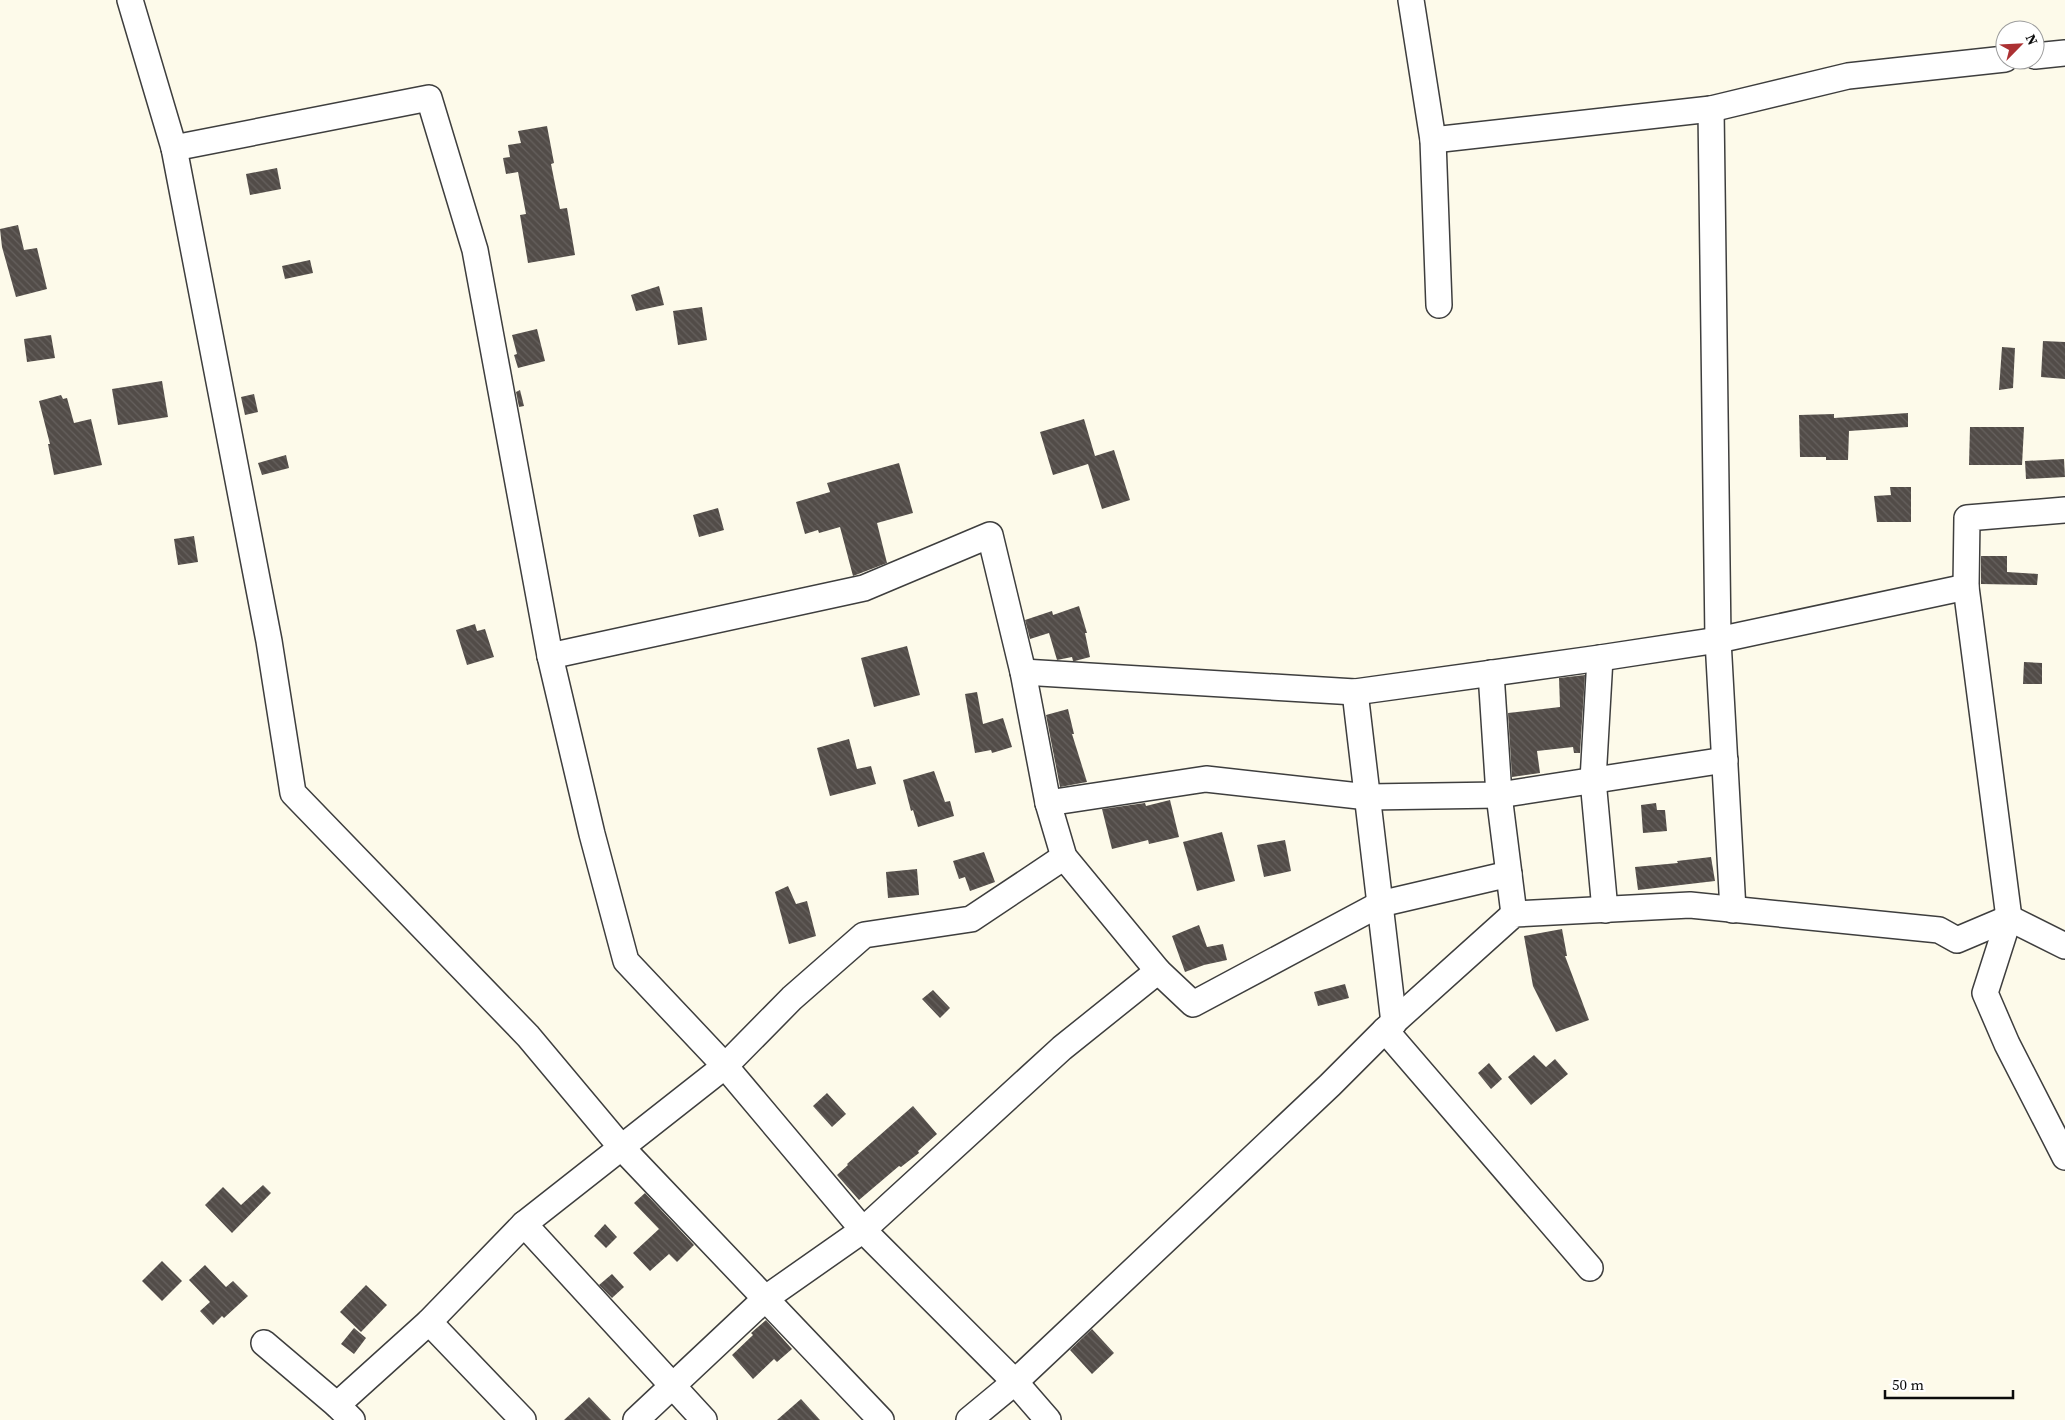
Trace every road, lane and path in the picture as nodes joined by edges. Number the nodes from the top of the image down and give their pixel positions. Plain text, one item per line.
1 (130, 0) edge
2 (1411, 0) edge
3 (2065, 53) edge
4 (2045, 55) edge
5 (1995, 60) edge
6 (1711, 109) junction
7 (1432, 140) junction
8 (174, 148) junction
9 (1439, 305) dead end
10 (2065, 510) edge
11 (1966, 587) junction
12 (1718, 640) junction
13 (550, 656) junction
14 (1600, 658) junction
15 (1023, 672) junction
16 (1492, 673) junction
17 (1356, 692) junction
18 (1725, 760) junction
19 (1592, 780) junction
20 (1499, 795) junction
21 (1368, 797) junction
22 (1048, 803) junction
23 (1064, 857) junction
24 (1509, 874) junction
25 (1380, 904) junction
26 (1604, 910) junction
27 (1733, 910) junction
28 (1514, 914) junction
29 (2009, 918) junction
30 (2065, 946) edge
31 (1158, 971) junction
32 (1390, 1026) junction
33 (725, 1066) junction
34 (622, 1147) junction
35 (2065, 1157) edge
36 (524, 1224) junction
37 (862, 1230) junction
38 (1590, 1268) dead end
39 (766, 1298) junction
40 (429, 1322) junction
41 (264, 1343) dead end
42 (1015, 1382) junction
43 (674, 1385) junction
44 (345, 1412) edge
45 (523, 1420) edge
46 (636, 1420) edge
47 (704, 1420) edge
48 (881, 1420) edge
49 (969, 1420) edge
50 (1048, 1420) edge

1 - 8 street
2 - 7 street
3 - 4 street
5 - 6 street
6 - 7 street
6 - 12 street
7 - 9 street
8 - 13 street
8 - 34 street
10 - 11 street
11 - 12 street
11 - 29 street
12 - 14 street
12 - 18 street
13 - 15 street
13 - 33 street
14 - 16 street
14 - 19 street
15 - 17 street
15 - 22 street
16 - 17 street
16 - 20 street
17 - 21 street
18 - 19 street
18 - 27 street
19 - 20 street
19 - 26 street
20 - 21 street
20 - 24 street
21 - 22 street
21 - 25 street
22 - 23 street
23 - 31 street
23 - 33 street
24 - 25 street
24 - 28 street
25 - 31 street
25 - 32 street
26 - 27 street
26 - 28 street
27 - 29 street
28 - 32 street
29 - 30 street
29 - 35 street
31 - 37 street
32 - 38 street
32 - 42 street
33 - 34 street
33 - 37 street
34 - 36 street
34 - 39 street
36 - 40 street
36 - 43 street
37 - 39 street
37 - 42 street
39 - 43 street
39 - 48 street
40 - 44 street
40 - 45 street
41 - 44 street
42 - 49 street
42 - 50 street
43 - 46 street
43 - 47 street

